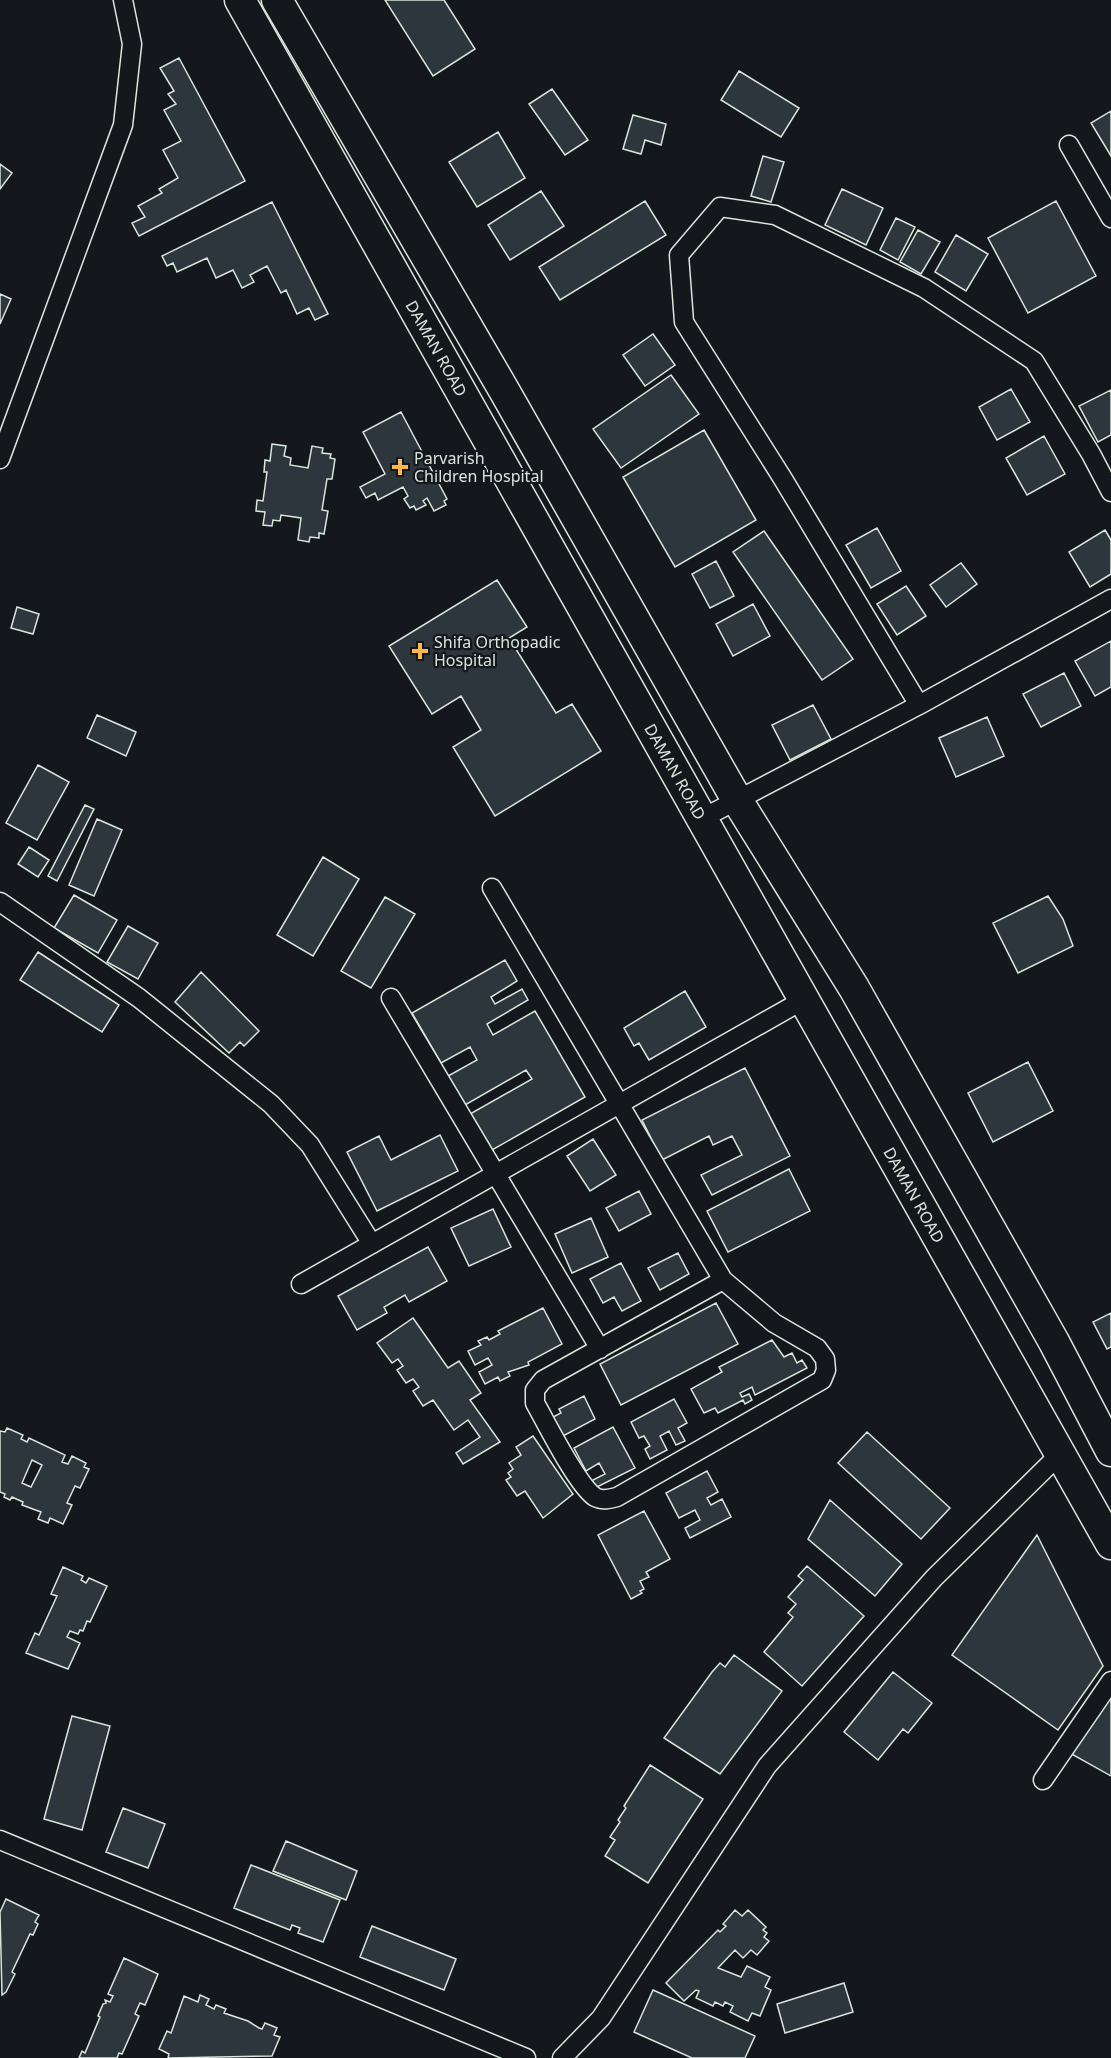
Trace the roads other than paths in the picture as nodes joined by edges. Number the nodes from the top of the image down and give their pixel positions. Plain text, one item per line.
1 (123, 0) edge
2 (240, 0) edge
3 (277, 0) edge
4 (1069, 145) dead end
5 (1111, 218) edge
6 (0, 459) edge
7 (1111, 492) edge
8 (1111, 599) edge
9 (920, 705) junction
10 (737, 800) junction
11 (704, 818) junction
12 (492, 888) dead end
13 (0, 902) edge
14 (391, 998) dead end
15 (805, 999) junction
16 (619, 1104) junction
17 (496, 1174) junction
18 (372, 1244) junction
19 (723, 1280) junction
20 (301, 1284) dead end
21 (600, 1349) junction
22 (1111, 1451) edge
23 (1061, 1453) junction
24 (1111, 1544) edge
25 (1111, 1681) edge
26 (1043, 1780) dead end
27 (0, 1840) edge
28 (526, 2058) edge
29 (562, 2058) edge

1 - 6 street
2 - 11 main road, DAMAN ROAD
3 - 10 main road
4 - 5 street
7 - 9 street
8 - 9 street
9 - 10 street
10 - 11 street
10 - 22 main road
11 - 15 main road, DAMAN ROAD
12 - 16 street
13 - 18 street
14 - 17 street
15 - 16 street
15 - 23 main road, DAMAN ROAD
16 - 17 street
16 - 19 street
17 - 18 street
17 - 21 street
18 - 20 street
19 - 21 street
19 - 21 street
23 - 24 main road, DAMAN ROAD
23 - 29 street
25 - 26 street
27 - 28 street

